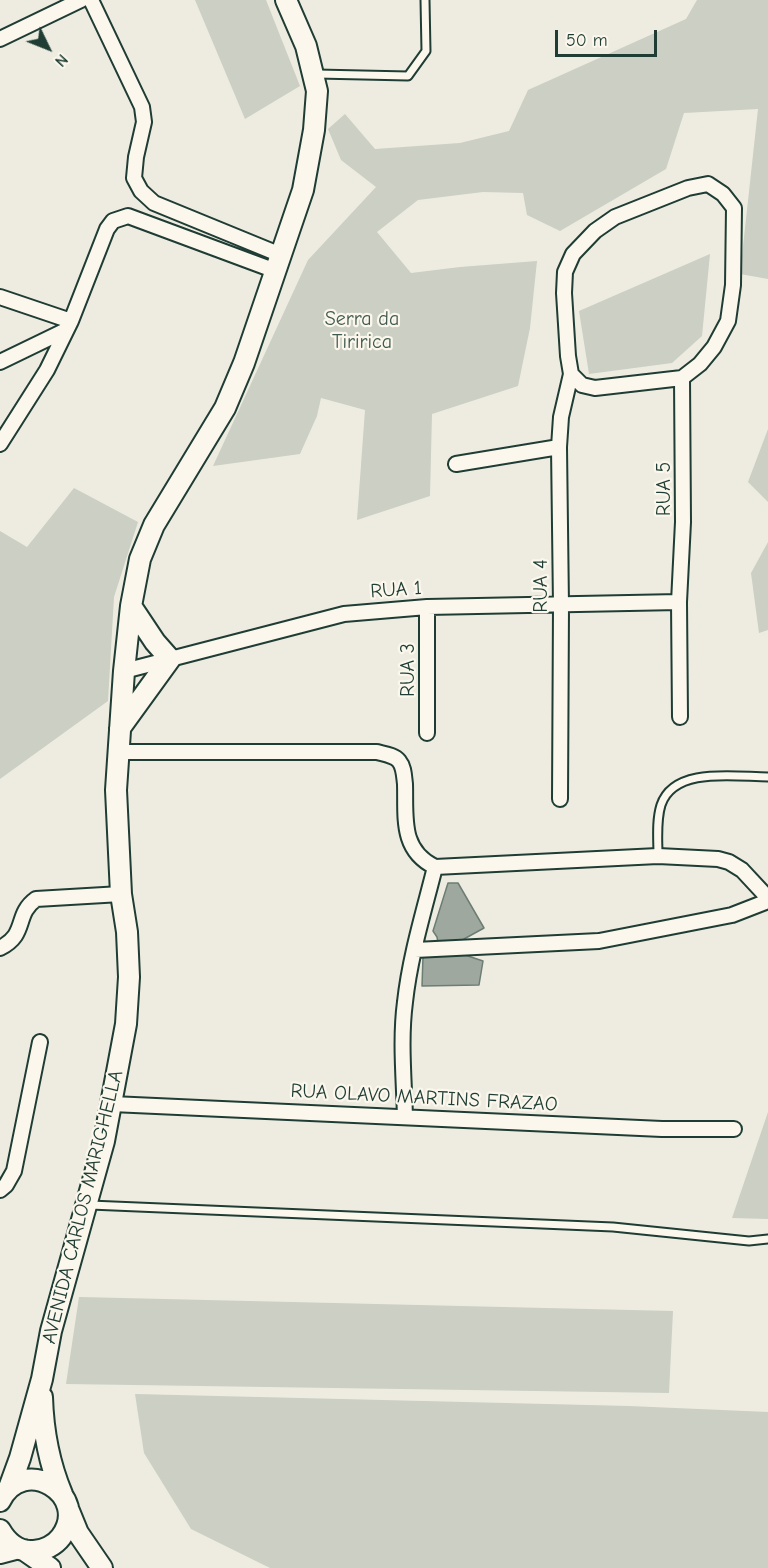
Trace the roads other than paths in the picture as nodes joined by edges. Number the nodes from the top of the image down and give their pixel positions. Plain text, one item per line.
1 (81, 0) edge
2 (91, 0) edge
3 (286, 0) edge
4 (425, 0) edge
5 (0, 39) edge
6 (314, 74) junction
7 (279, 263) junction
8 (0, 297) edge
9 (69, 326) junction
10 (0, 362) edge
11 (571, 374) junction
12 (682, 378) junction
13 (0, 444) edge
14 (559, 447) junction
15 (456, 464) dead end
16 (679, 602) junction
17 (130, 606) junction
18 (561, 606) junction
19 (427, 607) junction
20 (170, 659) junction
21 (124, 671) junction
22 (680, 717) dead end
23 (120, 728) junction
24 (428, 733) dead end
25 (119, 752) junction
26 (768, 777) edge
27 (560, 799) dead end
28 (658, 856) junction
29 (435, 867) junction
30 (121, 894) junction
31 (768, 900) edge
32 (0, 948) edge
33 (415, 950) junction
34 (40, 1042) dead end
35 (112, 1104) junction
36 (405, 1117) junction
37 (734, 1129) dead end
38 (0, 1190) edge
39 (87, 1205) junction
40 (768, 1239) edge
41 (42, 1379) junction
42 (3, 1496) edge
43 (65, 1502) junction
44 (0, 1530) edge
45 (14, 1551) edge
46 (50, 1568) edge
47 (102, 1568) edge

1 - 5 street
2 - 7 street
3 - 6 main road, AVENIDA CARLOS MARIGHELLA
4 - 6 lane
6 - 7 main road, AVENIDA CARLOS MARIGHELLA
7 - 9 street
7 - 17 main road, AVENIDA CARLOS MARIGHELLA
8 - 9 street
9 - 10 street
9 - 13 street
11 - 12 street
11 - 12 street
11 - 14 street, RUA 4
12 - 16 street, RUA 5
14 - 15 street
14 - 18 street, RUA 4
16 - 18 street, RUA 1
16 - 22 street, RUA 5
17 - 20 main road
17 - 21 main road, AVENIDA CARLOS MARIGHELLA
18 - 19 street, RUA 1
18 - 27 street, RUA 4
19 - 20 street, RUA 1
19 - 24 street, RUA 3
20 - 21 street, RUA 1
20 - 23 main road
21 - 23 main road, AVENIDA CARLOS MARIGHELLA
23 - 25 main road, AVENIDA CARLOS MARIGHELLA
25 - 29 street
25 - 30 main road, AVENIDA CARLOS MARIGHELLA
26 - 28 lane
28 - 29 street
28 - 31 street
29 - 33 street
30 - 32 street
30 - 35 main road, AVENIDA CARLOS MARIGHELLA
31 - 33 street
33 - 36 street
34 - 38 street
35 - 36 street, RUA OLAVO MARTINS FRAZAO
35 - 39 main road, AVENIDA CARLOS MARIGHELLA
36 - 37 street, RUA OLAVO MARTINS FRAZAO
39 - 40 lane
39 - 41 main road, AVENIDA CARLOS MARIGHELLA
41 - 42 main road, AVENIDA CARLOS MARIGHELLA
41 - 43 main road, AVENIDA CARLOS MARIGHELLA
42 - 43 main road
43 - 45 main road
43 - 47 main road, AVENIDA CARLOS MARIGHELLA
44 - 45 main road
45 - 46 main road

